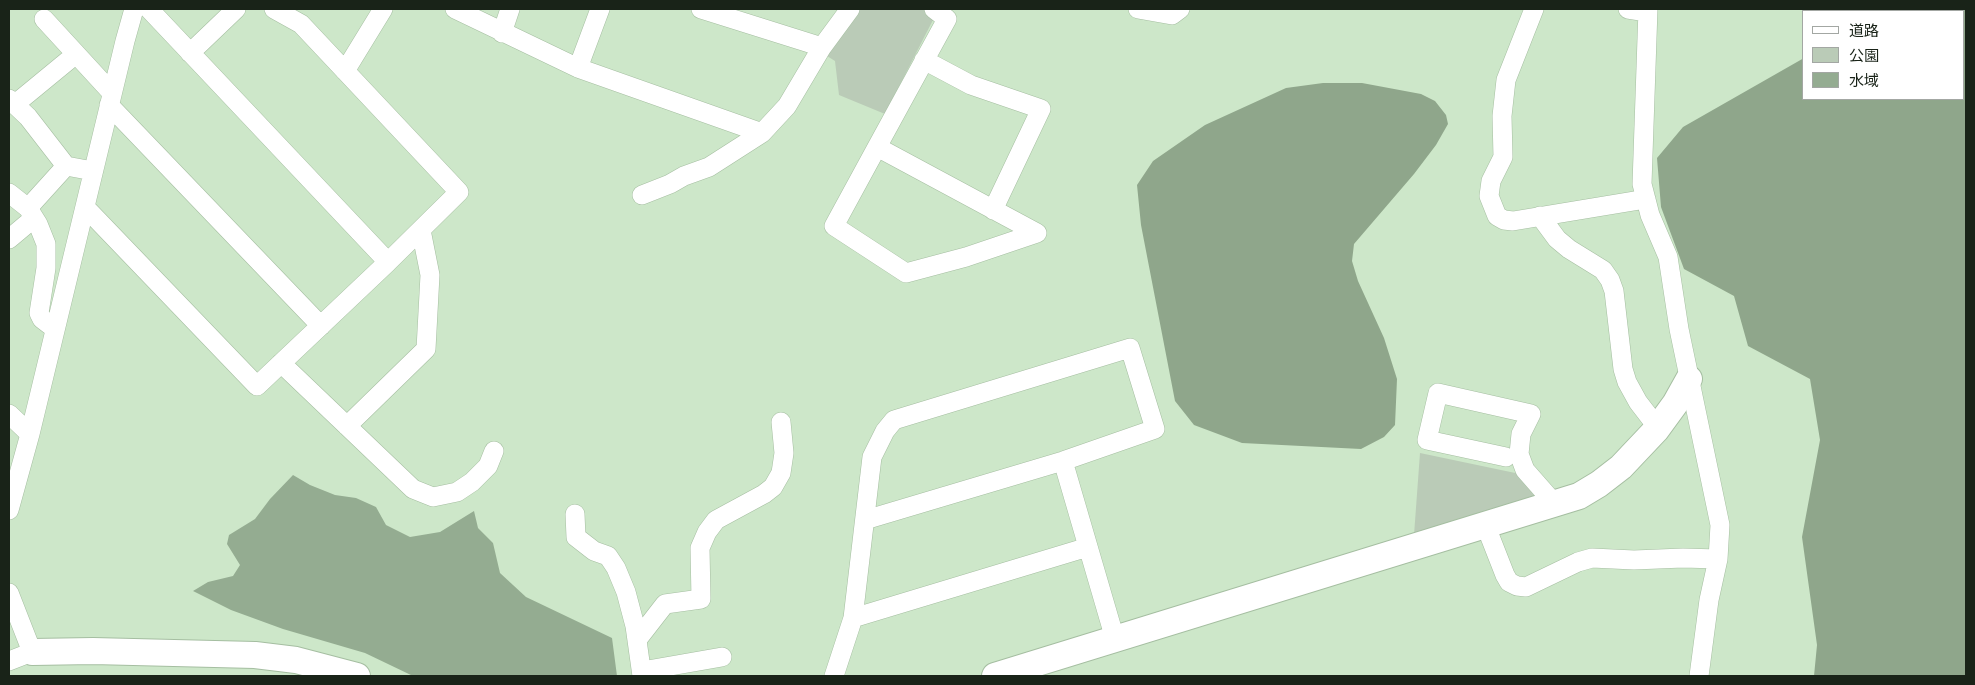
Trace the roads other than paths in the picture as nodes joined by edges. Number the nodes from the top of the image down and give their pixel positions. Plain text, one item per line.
1 (134, 9) edge
2 (149, 9) edge
3 (236, 9) edge
4 (274, 9) edge
5 (383, 9) edge
6 (455, 9) edge
7 (510, 9) edge
8 (600, 9) edge
9 (701, 9) edge
10 (850, 9) edge
11 (934, 9) edge
12 (1138, 9) edge
13 (1180, 9) edge
14 (1534, 9) edge
15 (1628, 9) edge
16 (1648, 10) edge
17 (44, 19) dead end
18 (502, 33) junction
19 (822, 47) junction
20 (190, 53) junction
21 (76, 54) junction
22 (924, 60) junction
23 (578, 68) junction
24 (345, 71) junction
25 (111, 99) junction
26 (11, 102) edge
27 (762, 133) junction
28 (877, 147) junction
29 (66, 166) junction
30 (93, 171) junction
31 (9, 193) edge
32 (642, 195) dead end
33 (1646, 199) junction
34 (85, 207) junction
35 (993, 210) junction
36 (31, 213) junction
37 (1540, 216) junction
38 (421, 230) junction
39 (9, 239) edge
40 (388, 262) junction
41 (321, 326) junction
42 (55, 329) junction
43 (281, 363) junction
44 (1689, 379) junction
45 (9, 414) edge
46 (781, 422) dead end
47 (347, 426) junction
48 (1658, 428) junction
49 (30, 434) junction
50 (494, 451) dead end
51 (1506, 457) dead end
52 (1063, 461) junction
53 (1554, 503) junction
54 (9, 510) edge
55 (576, 514) dead end
56 (865, 520) junction
57 (1485, 524) junction
58 (1088, 547) junction
59 (1718, 559) junction
60 (9, 593) edge
61 (853, 618) junction
62 (1115, 639) junction
63 (637, 640) junction
64 (20, 657) edge
65 (722, 657) dead end
66 (642, 674) edge
67 (357, 676) edge
68 (834, 676) edge
69 (995, 676) edge
70 (1699, 676) edge

1 - 25 street
2 - 20 street
3 - 20 street
4 - 24 street
5 - 24 street
6 - 18 street
7 - 18 street
8 - 23 street
9 - 19 street
10 - 19 street
11 - 22 street
12 - 13 street
14 - 37 street
15 - 16 street
16 - 33 street
17 - 21 street
18 - 23 street
19 - 27 street
20 - 40 street
21 - 25 street
21 - 26 street
22 - 28 street
22 - 35 street
23 - 27 street
24 - 38 street
25 - 30 street
25 - 41 street
26 - 29 street
27 - 32 street
28 - 35 street
28 - 35 street
29 - 30 street
29 - 36 street
30 - 34 street
31 - 36 street
33 - 37 street
33 - 44 street
34 - 42 street
34 - 43 street
36 - 39 street
36 - 42 street
37 - 48 street
38 - 40 street
38 - 47 street
40 - 41 street
41 - 43 street
42 - 49 street
43 - 47 street
44 - 48 street
44 - 59 street
45 - 49 street
46 - 63 street
47 - 50 street
48 - 53 street
49 - 54 street
51 - 53 street
52 - 56 street
52 - 56 street
52 - 58 street
53 - 57 street
55 - 63 street
56 - 61 street
57 - 59 street
57 - 62 street
58 - 61 street
58 - 62 street
59 - 70 street
60 - 64 street
61 - 68 street
62 - 69 street
63 - 66 street
64 - 67 street
65 - 66 street

